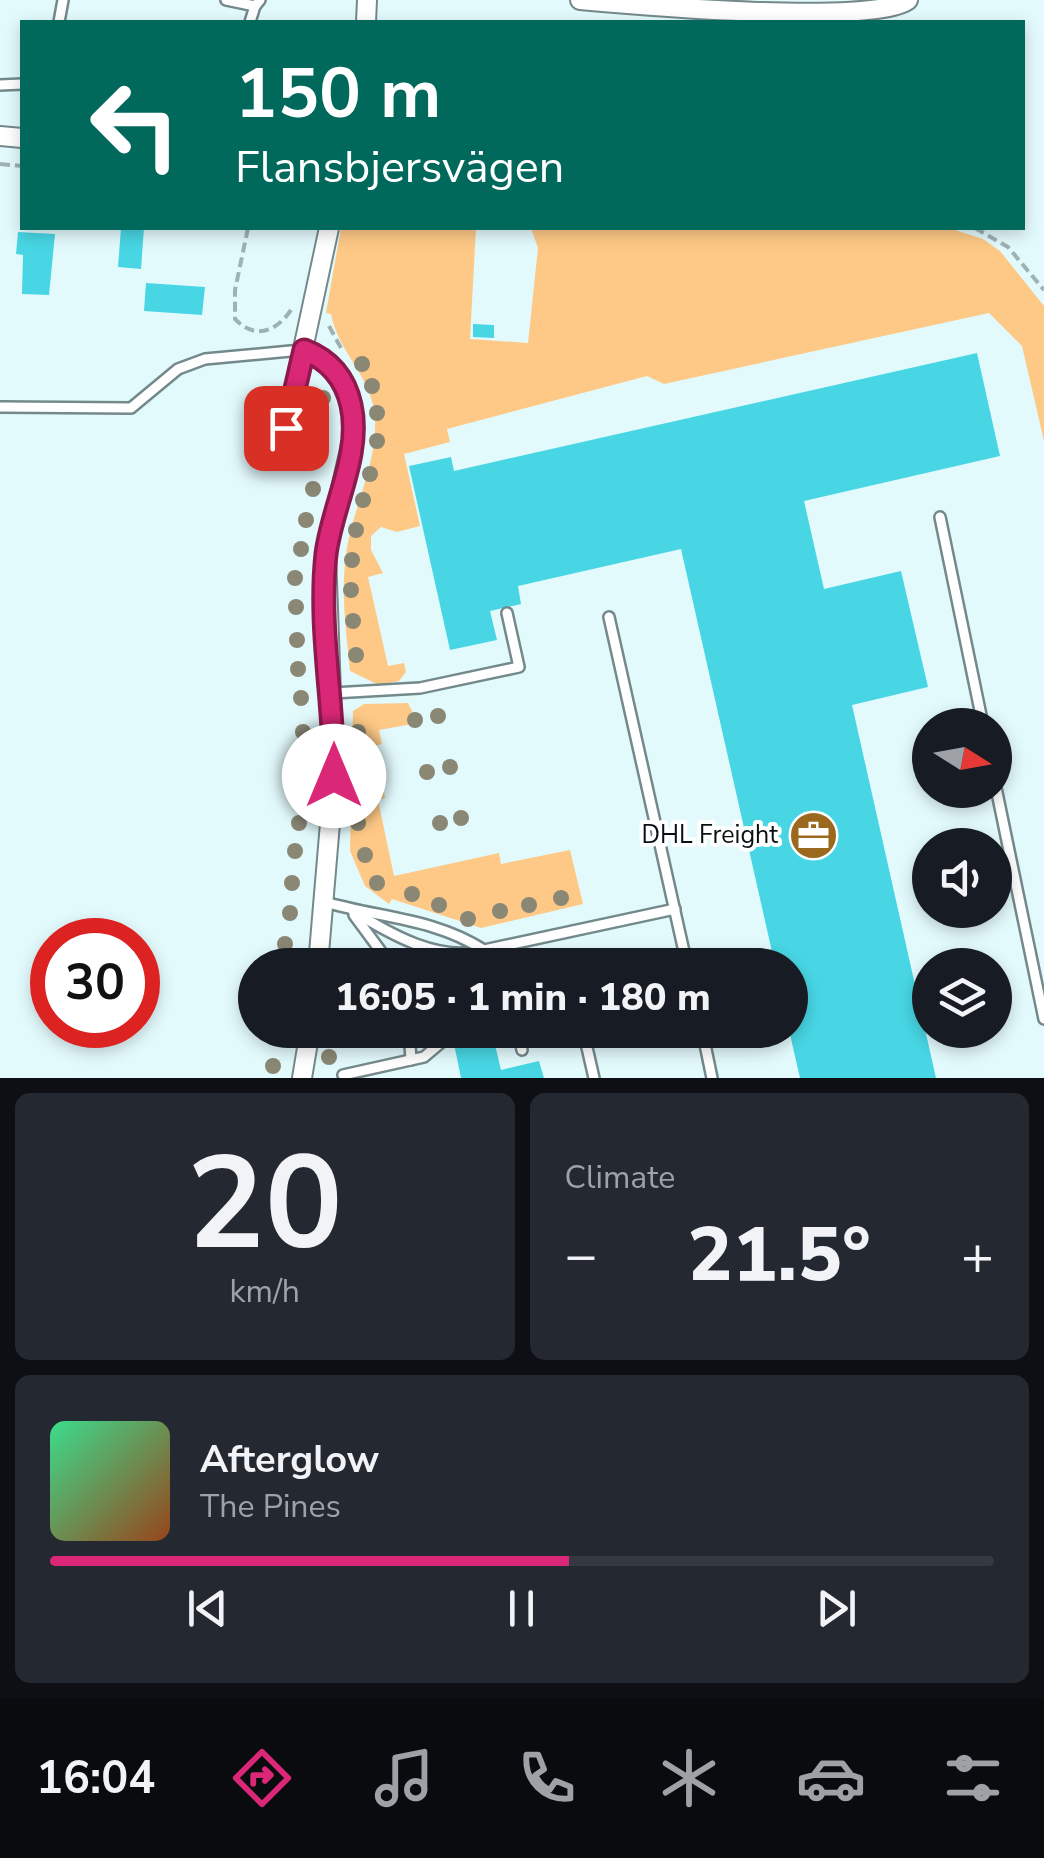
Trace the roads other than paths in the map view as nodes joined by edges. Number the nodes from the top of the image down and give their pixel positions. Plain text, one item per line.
1 (226, 0) edge
2 (580, 0) edge
3 (908, 0) edge
4 (258, 3) edge
5 (719, 4) edge
6 (329, 230) edge
7 (304, 350) junction
8 (0, 407) edge
9 (262, 458) dead end
10 (940, 517) dead end
11 (508, 613) dead end
12 (609, 617) dead end
13 (333, 693) junction
14 (979, 708) edge
15 (1000, 808) edge
16 (325, 902) junction
17 (674, 909) junction
18 (350, 910) junction
19 (320, 948) edge
20 (378, 948) edge
21 (433, 948) edge
22 (481, 948) edge
23 (493, 948) edge
24 (683, 948) edge
25 (1044, 1019) edge
26 (307, 1048) edge
27 (410, 1048) edge
28 (435, 1048) edge
29 (587, 1048) edge
30 (706, 1048) edge
31 (411, 1060) junction
32 (343, 1075) dead end
33 (302, 1078) edge
34 (594, 1078) edge
35 (712, 1078) edge

1 - 4 lane
2 - 5 street
3 - 5 street
6 - 7 street
7 - 8 lane
7 - 9 street
7 - 13 street
10 - 14 lane
11 - 13 lane
12 - 17 lane
13 - 16 street
15 - 25 lane
16 - 18 lane
16 - 19 street
17 - 23 lane
17 - 24 lane
18 - 20 lane
18 - 21 lane
18 - 22 lane
26 - 33 street
27 - 31 lane
28 - 31 lane
29 - 34 lane
30 - 35 lane
31 - 32 lane

